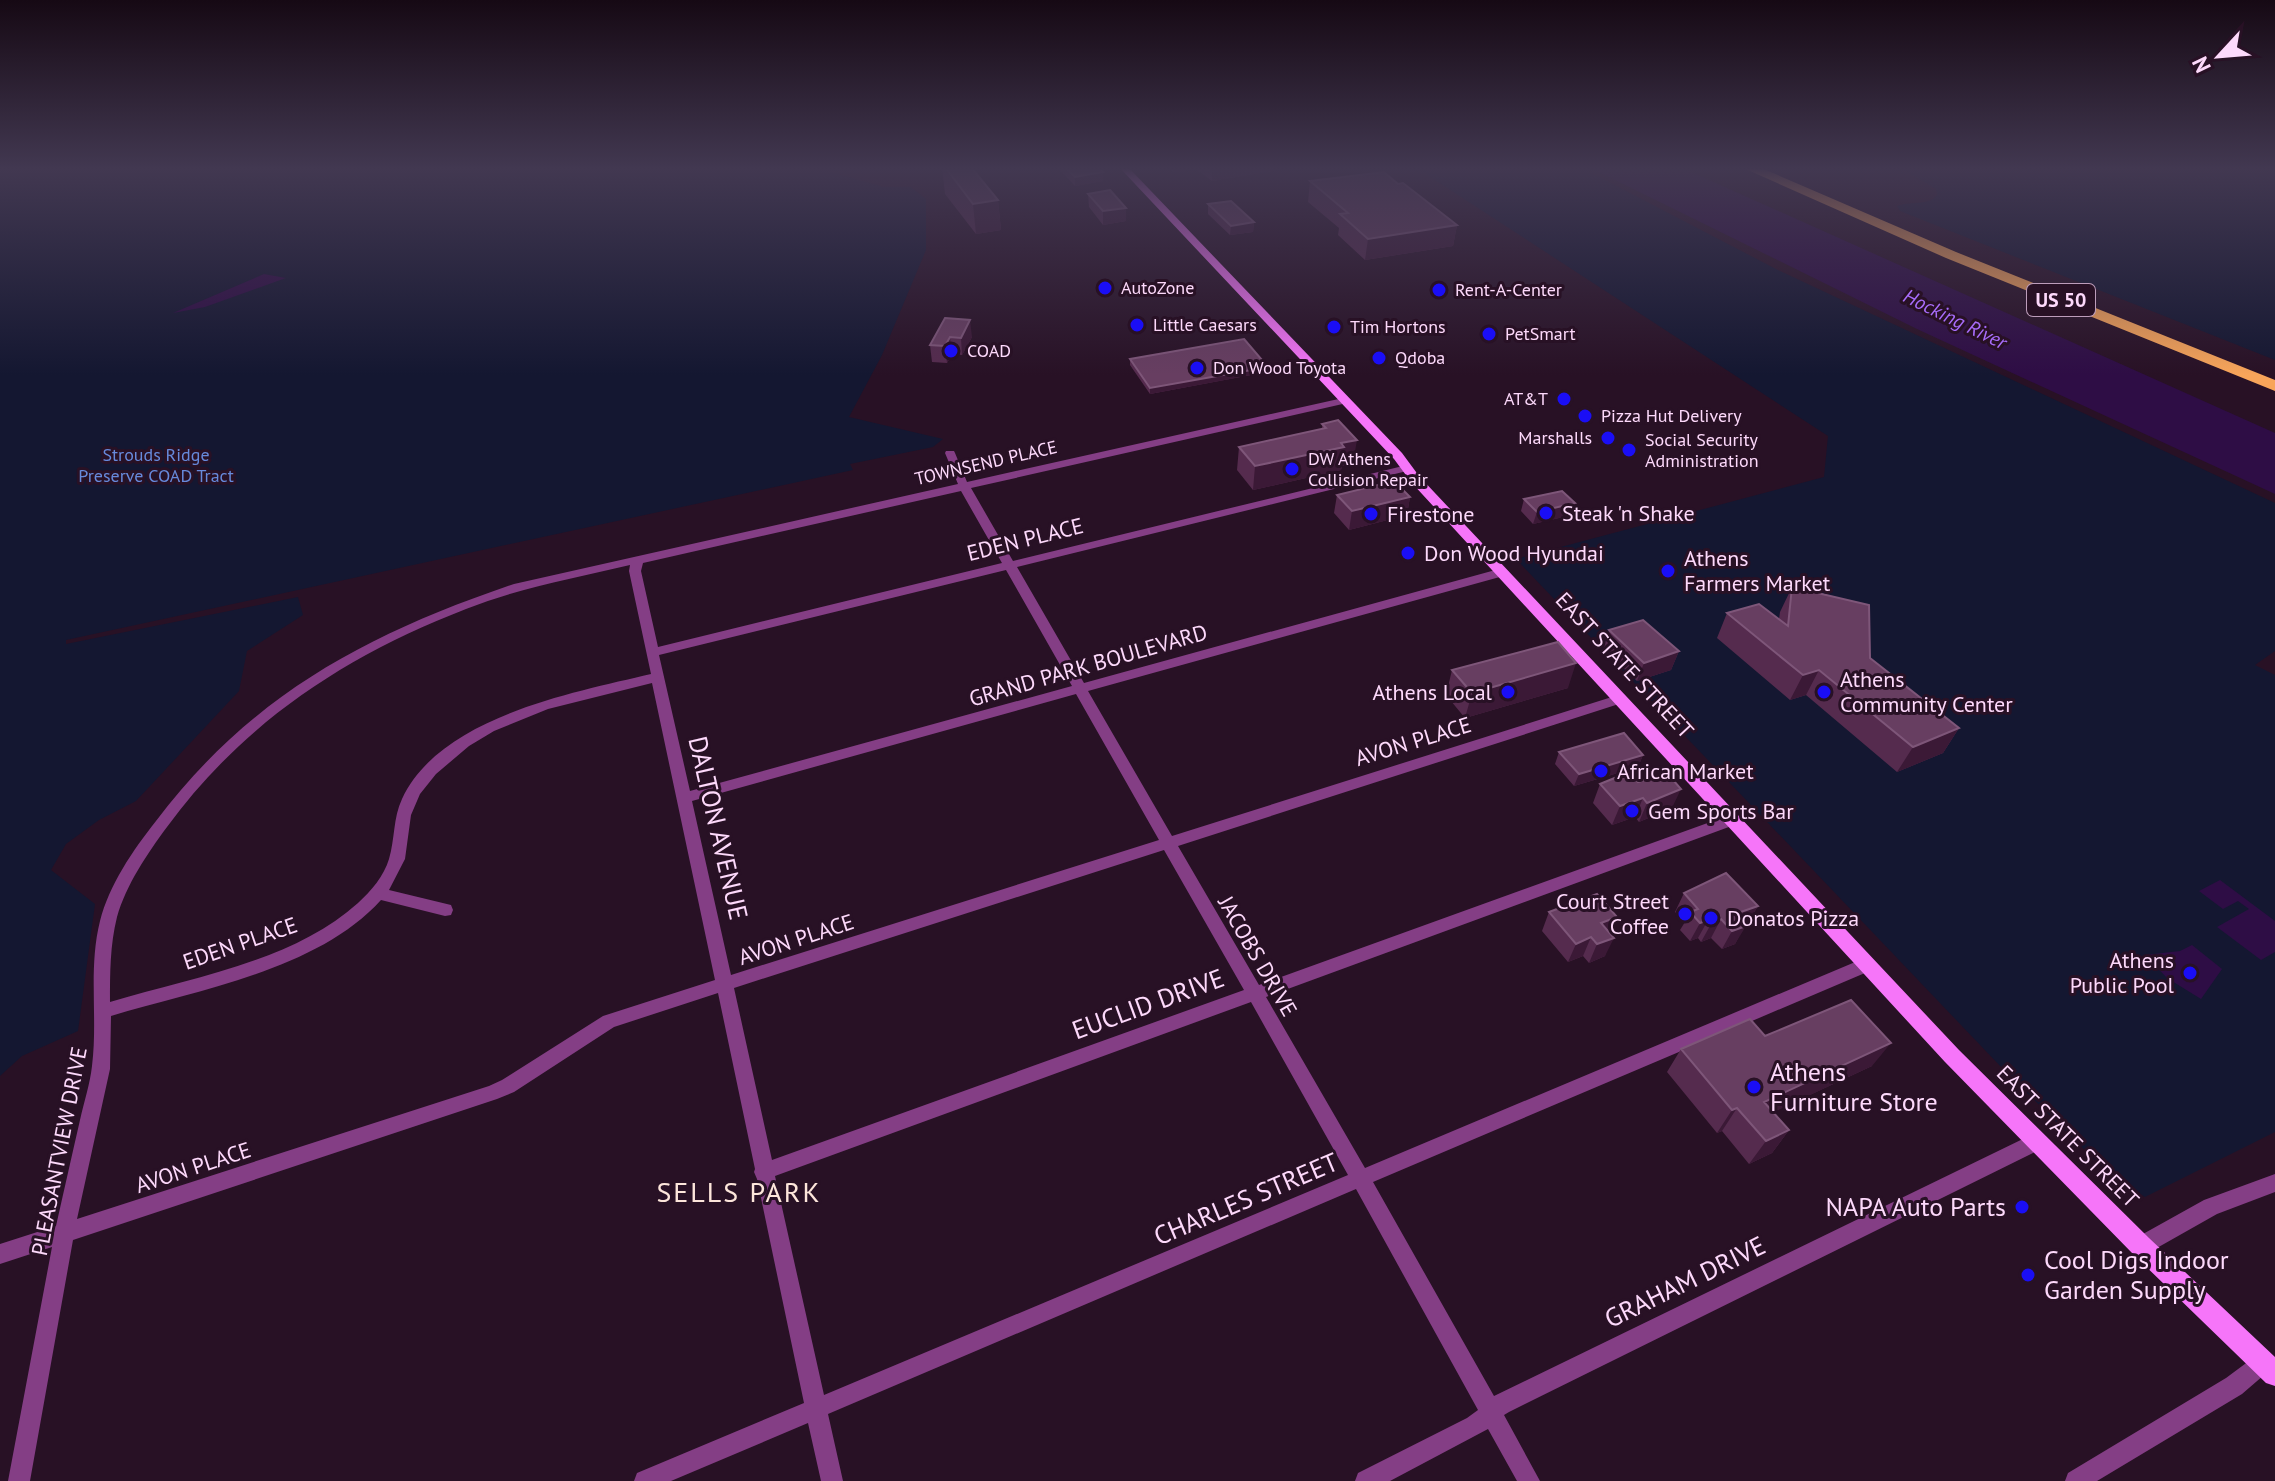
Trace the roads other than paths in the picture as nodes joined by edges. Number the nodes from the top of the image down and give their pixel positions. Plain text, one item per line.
1 (1188, 236) edge
2 (1907, 236) edge
3 (1938, 236) edge
4 (2275, 371) edge
5 (2275, 386) edge
6 (1343, 401) junction
7 (950, 453) dead end
8 (1407, 468) junction
9 (965, 485) junction
10 (637, 562) junction
11 (1010, 565) junction
12 (1503, 572) junction
13 (654, 652) junction
14 (658, 677) junction
15 (1080, 687) junction
16 (1620, 699) junction
17 (684, 798) junction
18 (1732, 820) junction
19 (1168, 841) junction
20 (378, 893) junction
21 (445, 910) dead end
22 (1866, 965) junction
23 (727, 984) junction
24 (1254, 993) junction
25 (103, 1011) junction
26 (2036, 1142) junction
27 (763, 1172) junction
28 (1361, 1179) junction
29 (2275, 1183) edge
30 (64, 1233) junction
31 (2141, 1246) junction
32 (0, 1254) edge
33 (2271, 1368) edge
34 (816, 1407) junction
35 (1492, 1414) junction
36 (19, 1481) edge
37 (645, 1481) edge
38 (832, 1481) edge
39 (1366, 1481) edge
40 (1529, 1481) edge
41 (2076, 1481) edge

1 - 6 main road, EAST STATE STREET
2 - 5 highway, US 50
3 - 4 highway, US 50
6 - 8 main road, EAST STATE STREET
6 - 9 street, TOWNSEND PLACE
7 - 9 street, JACOBS DRIVE
8 - 11 street, EDEN PLACE
8 - 12 main road, EAST STATE STREET
9 - 10 street, TOWNSEND PLACE
9 - 11 street, JACOBS DRIVE
10 - 13 street, DALTON AVENUE
10 - 25 street, PLEASANTVIEW DRIVE
11 - 13 street, EDEN PLACE
11 - 15 street, JACOBS DRIVE
12 - 15 street, GRAND PARK BOULEVARD
12 - 16 main road, EAST STATE STREET
13 - 14 street, DALTON AVENUE
14 - 17 street, DALTON AVENUE
14 - 20 street, EDEN PLACE
15 - 17 street, GRAND PARK BOULEVARD
15 - 19 street, JACOBS DRIVE
16 - 18 main road, EAST STATE STREET
16 - 19 street, AVON PLACE
17 - 23 street, DALTON AVENUE
18 - 22 main road, EAST STATE STREET
18 - 24 street, EUCLID DRIVE
19 - 23 street, AVON PLACE
19 - 24 street, JACOBS DRIVE
20 - 21 street
20 - 25 street, EDEN PLACE
22 - 26 main road, EAST STATE STREET
22 - 28 street, CHARLES STREET
23 - 27 street, DALTON AVENUE
23 - 30 street, AVON PLACE
24 - 27 street, EUCLID DRIVE
24 - 28 street, JACOBS DRIVE
25 - 30 street, PLEASANTVIEW DRIVE
26 - 31 main road, EAST STATE STREET
26 - 35 street, GRAHAM DRIVE
27 - 34 street, DALTON AVENUE
28 - 34 street, CHARLES STREET
28 - 35 street, JACOBS DRIVE
29 - 31 street
30 - 32 street, AVON PLACE
30 - 36 street, PLEASANTVIEW DRIVE
31 - 33 main road, EAST STATE STREET
33 - 41 street
34 - 37 street, CHARLES STREET
34 - 38 street, DALTON AVENUE
35 - 39 street, GRAHAM DRIVE
35 - 40 street, JACOBS DRIVE

